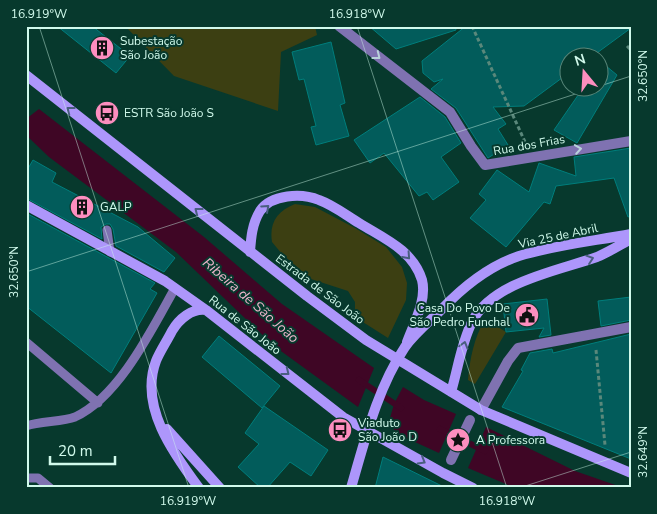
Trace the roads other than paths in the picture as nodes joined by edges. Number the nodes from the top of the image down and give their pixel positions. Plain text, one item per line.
1 (339, 26) edge
2 (26, 75) edge
3 (631, 141) edge
4 (26, 205) edge
5 (106, 230) dead end
6 (631, 234) edge
7 (631, 238) edge
8 (110, 252) junction
9 (250, 252) junction
10 (174, 288) junction
11 (206, 310) junction
12 (631, 327) edge
13 (26, 342) edge
14 (406, 345) junction
15 (451, 392) junction
16 (98, 403) junction
17 (481, 410) junction
18 (156, 417) junction
19 (470, 420) dead end
20 (26, 426) edge
21 (451, 460) dead end
22 (631, 473) edge
23 (26, 478) edge
24 (50, 488) edge
25 (198, 488) edge
26 (220, 488) edge
27 (351, 488) edge
28 (472, 488) edge

1 -> 3 street, Rua dos Frias
9 -> 2 main road, Estrada de São João
4 - 8 main road, Rua de São João
5 - 8 lane
6 - 14 main road, Via 25 de Abril
15 -> 7 main road
8 - 10 main road, Rua de São João
9 -> 14 main road
9 - 15 main road, Estrada de São João
10 - 11 main road, Rua de São João
10 - 16 lane
11 - 18 main road
11 -> 28 main road, Rua de São João
12 - 17 street
13 - 16 lane
14 - 27 main road, Via 25 de Abril
15 - 17 main road, Estrada de São João
16 - 20 lane
17 - 22 main road, Estrada de São João
18 - 25 main road
18 - 26 main road
19 - 21 street
23 - 24 lane

